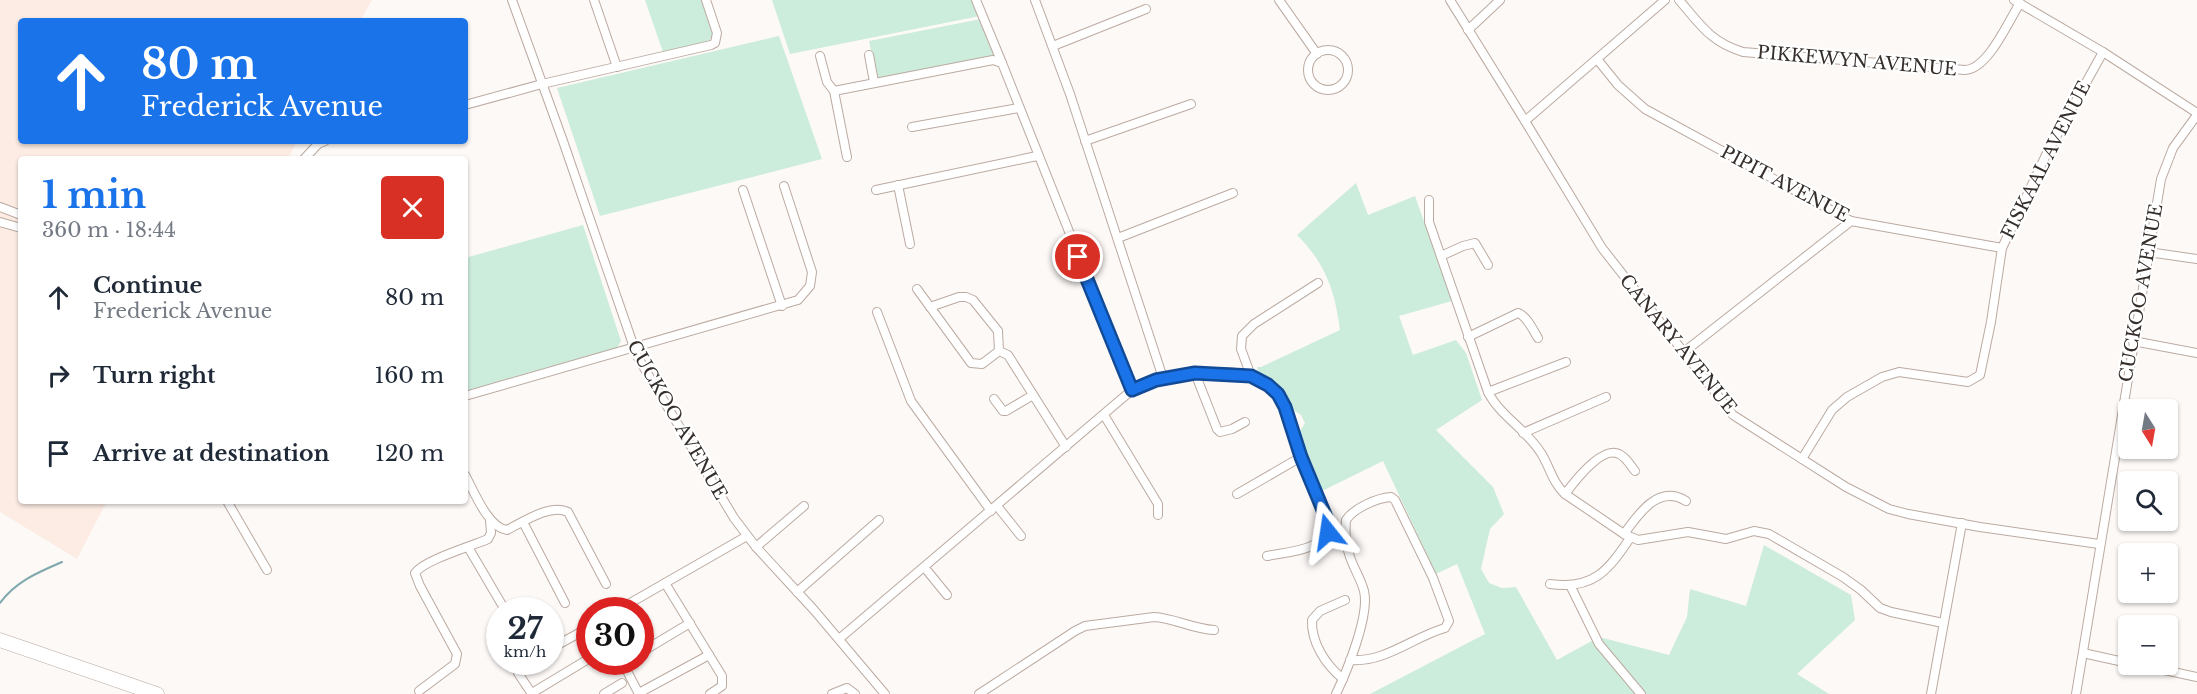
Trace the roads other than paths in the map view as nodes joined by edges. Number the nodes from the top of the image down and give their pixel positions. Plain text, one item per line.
1 (512, 0) edge
2 (594, 0) edge
3 (706, 0) edge
4 (976, 0) edge
5 (1035, 0) edge
6 (1279, 0) edge
7 (1450, 0) edge
8 (1500, 0) edge
9 (1665, 0) edge
10 (1678, 0) edge
11 (2017, 2) edge
12 (1146, 9) dead end
13 (1468, 30) junction
14 (1053, 46) junction
15 (2103, 52) junction
16 (1317, 54) junction
17 (869, 55) dead end
18 (820, 56) dead end
19 (1597, 59) junction
20 (1002, 63) junction
21 (617, 67) junction
22 (874, 82) junction
23 (542, 84) junction
24 (834, 91) junction
25 (468, 104) edge
26 (1191, 104) dead end
27 (1019, 108) junction
28 (2197, 114) edge
29 (1525, 121) junction
30 (912, 126) dead end
31 (1085, 141) junction
32 (318, 144) edge
33 (307, 156) edge
34 (1037, 156) junction
35 (848, 157) dead end
36 (898, 185) junction
37 (784, 186) dead end
38 (743, 190) dead end
39 (876, 190) dead end
40 (1233, 193) dead end
41 (1429, 200) dead end
42 (0, 207) edge
43 (18, 213) edge
44 (1851, 221) junction
45 (0, 222) edge
46 (18, 227) edge
47 (1118, 238) junction
48 (910, 244) dead end
49 (2002, 248) junction
50 (2148, 252) junction
51 (1441, 256) junction
52 (2197, 259) edge
53 (1488, 265) dead end
54 (1318, 283) dead end
55 (917, 289) dead end
56 (782, 306) junction
57 (930, 307) junction
58 (877, 312) dead end
59 (1468, 337) junction
60 (1538, 338) dead end
61 (2133, 341) junction
62 (633, 349) junction
63 (999, 351) junction
64 (1684, 352) junction
65 (2197, 353) edge
66 (1566, 362) dead end
67 (1195, 373) junction
68 (1251, 376) junction
69 (1163, 378) junction
70 (1132, 390) junction
71 (1488, 392) junction
72 (468, 395) edge
73 (1033, 395) junction
74 (1606, 397) dead end
75 (994, 399) dead end
76 (1104, 415) junction
77 (1245, 422) dead end
78 (1523, 433) junction
79 (1066, 447) junction
80 (1301, 457) junction
81 (1802, 459) junction
82 (1635, 471) dead end
83 (468, 480) edge
84 (1237, 494) dead end
85 (1565, 494) junction
86 (1686, 501) dead end
87 (229, 504) edge
88 (804, 506) dead end
89 (994, 509) junction
90 (1158, 515) dead end
91 (879, 519) dead end
92 (490, 520) junction
93 (523, 522) junction
94 (1962, 523) junction
95 (747, 536) junction
96 (1021, 536) dead end
97 (1627, 536) junction
98 (2099, 544) junction
99 (468, 547) junction
100 (756, 547) junction
101 (1267, 556) dead end
102 (925, 568) junction
103 (267, 570) dead end
104 (665, 583) junction
105 (606, 584) dead end
106 (1550, 584) dead end
107 (1570, 585) junction
108 (797, 592) junction
109 (947, 595) dead end
110 (497, 597) edge
111 (641, 597) edge
112 (1345, 600) dead end
113 (565, 603) dead end
114 (690, 623) junction
115 (1943, 623) junction
116 (1214, 630) dead end
117 (839, 639) junction
118 (0, 640) edge
119 (654, 645) edge
120 (2083, 653) junction
121 (709, 655) junction
122 (1350, 660) junction
123 (2118, 661) edge
124 (576, 667) edge
125 (2178, 673) edge
126 (519, 675) edge
127 (629, 675) edge
128 (2197, 677) edge
129 (1343, 679) junction
130 (622, 683) dead end
131 (419, 691) dead end
132 (157, 694) edge
133 (532, 694) edge
134 (604, 694) edge
135 (639, 694) edge
136 (710, 694) edge
137 (832, 694) edge
138 (855, 694) edge
139 (885, 694) edge
140 (980, 694) edge
141 (1336, 694) edge
142 (1641, 694) edge
143 (1931, 694) edge
144 (2076, 694) edge

1 - 23 street, CUCKOO AVENUE
2 - 21 street
3 - 21 street
4 - 20 street
5 - 14 street
6 - 16 street
7 - 13 street, CANARY AVENUE
8 - 13 street
9 - 19 street
10 - 11 street, PIKKEWYN AVENUE
11 - 15 street
12 - 14 street
13 - 29 street, CANARY AVENUE
14 - 31 street
15 - 28 street
15 - 49 street, FISKAAL AVENUE
16 - 16 street
17 - 22 street
18 - 24 street
19 - 29 street
19 - 44 street, PIPIT AVENUE
20 - 22 street
20 - 27 street
21 - 23 street
22 - 24 street
23 - 25 street
23 - 62 street, CUCKOO AVENUE
24 - 35 street
26 - 31 street
27 - 30 street
27 - 34 street
28 - 50 street, CUCKOO AVENUE
29 - 64 street, CANARY AVENUE
31 - 47 street
32 - 33 street
34 - 36 street
34 - 70 street
36 - 39 street
36 - 48 street
37 - 56 street
38 - 56 street
40 - 47 street
41 - 51 street
42 - 43 street
44 - 49 street, PIPIT AVENUE
44 - 64 street
45 - 46 street
47 - 69 street
49 - 81 street, FISKAAL AVENUE
50 - 52 street
50 - 61 street, CUCKOO AVENUE
51 - 53 street
51 - 59 street
54 - 68 street
55 - 57 street
56 - 62 street
57 - 63 street
57 - 63 street
58 - 89 street
59 - 60 street
59 - 71 street
61 - 65 street
61 - 98 street, CUCKOO AVENUE
62 - 72 street
62 - 95 street, CUCKOO AVENUE
63 - 73 street
64 - 81 street, CANARY AVENUE
66 - 71 street
67 - 68 street
67 - 69 street
67 - 77 street
68 - 80 street
69 - 70 street
70 - 76 street
71 - 78 street
73 - 75 street
73 - 79 street
74 - 78 street
76 - 79 street
76 - 90 street
78 - 85 street
79 - 89 street
80 - 84 street
80 - 101 street
81 - 94 street, CANARY AVENUE
82 - 85 street
83 - 92 street
85 - 97 street
86 - 97 street
87 - 103 street
88 - 100 street
89 - 96 street
89 - 102 street
91 - 108 street
92 - 93 street
92 - 99 street
93 - 105 street
93 - 113 street
94 - 98 street, CANARY AVENUE
94 - 115 street
95 - 100 street, CUCKOO AVENUE
95 - 104 street
97 - 107 street
97 - 115 street
98 - 120 street, CUCKOO AVENUE
99 - 110 street
99 - 131 street
100 - 108 street, CUCKOO AVENUE
102 - 109 street
102 - 117 street
104 - 111 street
104 - 114 street
106 - 107 street
107 - 142 street
108 - 117 street, CUCKOO AVENUE
112 - 129 street
114 - 119 street
114 - 121 street
115 - 143 street
116 - 140 street
117 - 139 street, CUCKOO AVENUE
118 - 132 highway
120 - 123 street
120 - 144 street, CUCKOO AVENUE
121 - 135 street
121 - 136 street
122 - 122 street
122 - 129 street
124 - 133 street
125 - 128 street
126 - 133 street
127 - 135 street
129 - 141 street
130 - 134 street
137 - 138 street

